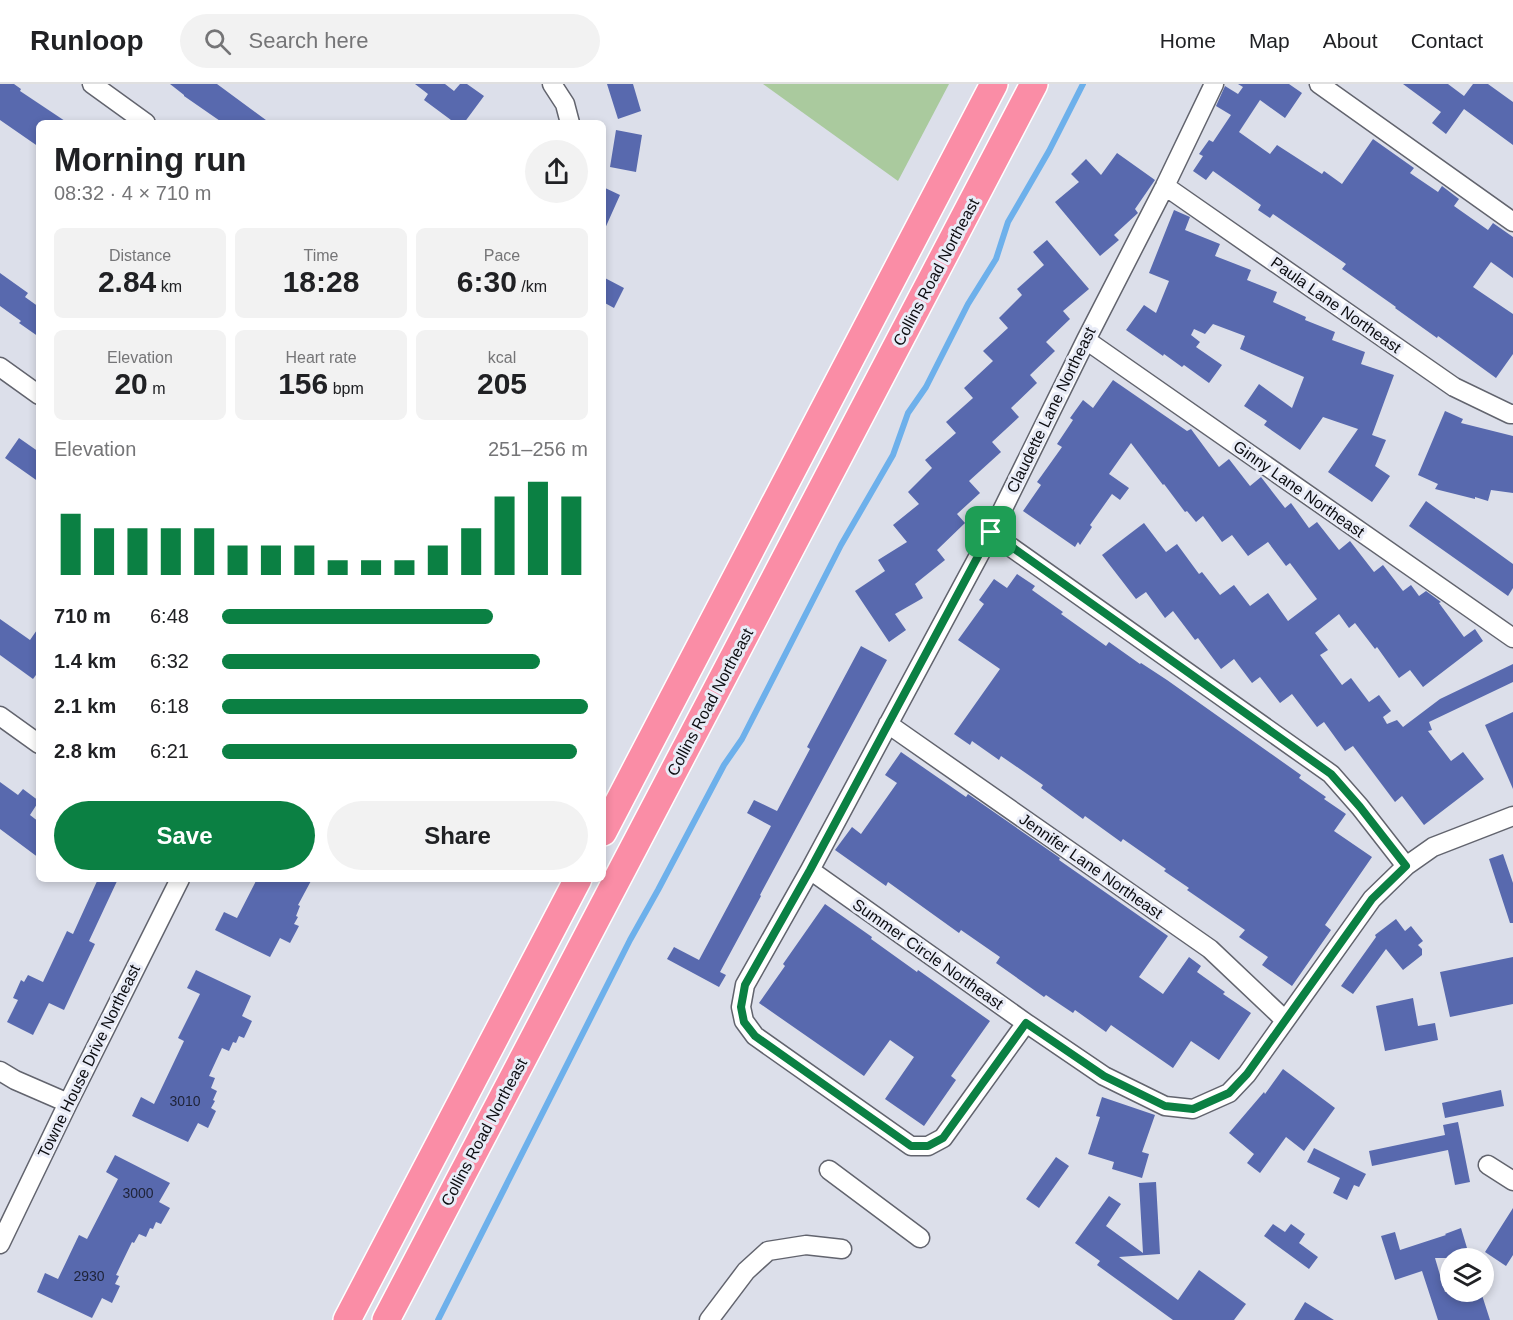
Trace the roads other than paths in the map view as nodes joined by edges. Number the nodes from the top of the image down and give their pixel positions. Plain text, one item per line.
1 (92, 84) edge
2 (552, 84) edge
3 (994, 84) edge
4 (1034, 84) edge
5 (1214, 84) edge
6 (1319, 84) edge
7 (142, 120) edge
8 (569, 120) edge
9 (1165, 186) junction
10 (1513, 222) edge
11 (1086, 340) junction
12 (0, 367) edge
13 (36, 393) edge
14 (1513, 414) edge
15 (991, 532) junction
16 (1513, 638) edge
17 (0, 716) edge
18 (888, 724) junction
19 (36, 742) edge
20 (1513, 816) edge
21 (606, 826) edge
22 (1406, 866) junction
23 (810, 870) junction
24 (178, 882) edge
25 (576, 882) edge
26 (1285, 1020) junction
27 (1026, 1023) junction
28 (0, 1071) edge
29 (68, 1103) junction
30 (1488, 1165) dead end
31 (830, 1170) dead end
32 (1513, 1181) edge
33 (920, 1238) dead end
34 (0, 1244) edge
35 (842, 1249) dead end
36 (347, 1320) edge
37 (386, 1320) edge
38 (710, 1320) edge

1 - 7 street
2 - 8 street
3 - 21 highway, Collins Road Northeast
4 - 37 highway, Collins Road Northeast
5 - 9 street, Claudette Lane Northeast
6 - 10 street
9 - 11 street, Claudette Lane Northeast
9 - 14 street, Paula Lane Northeast
11 - 15 street, Claudette Lane Northeast
11 - 16 street, Ginny Lane Northeast
12 - 13 street
15 - 18 street, Claudette Lane Northeast
15 - 22 street
17 - 19 street
18 - 23 street, Claudette Lane Northeast
18 - 26 street, Jennifer Lane Northeast
20 - 22 street, Summer Circle Northeast
22 - 26 street, Summer Circle Northeast
23 - 27 street, Summer Circle Northeast
23 - 27 street, Claudette Lane Northeast
24 - 29 street, Towne House Drive Northeast
25 - 36 highway, Collins Road Northeast
26 - 27 street, Summer Circle Northeast
28 - 29 street
29 - 34 street, Towne House Drive Northeast
30 - 32 street
31 - 33 street
35 - 38 street

